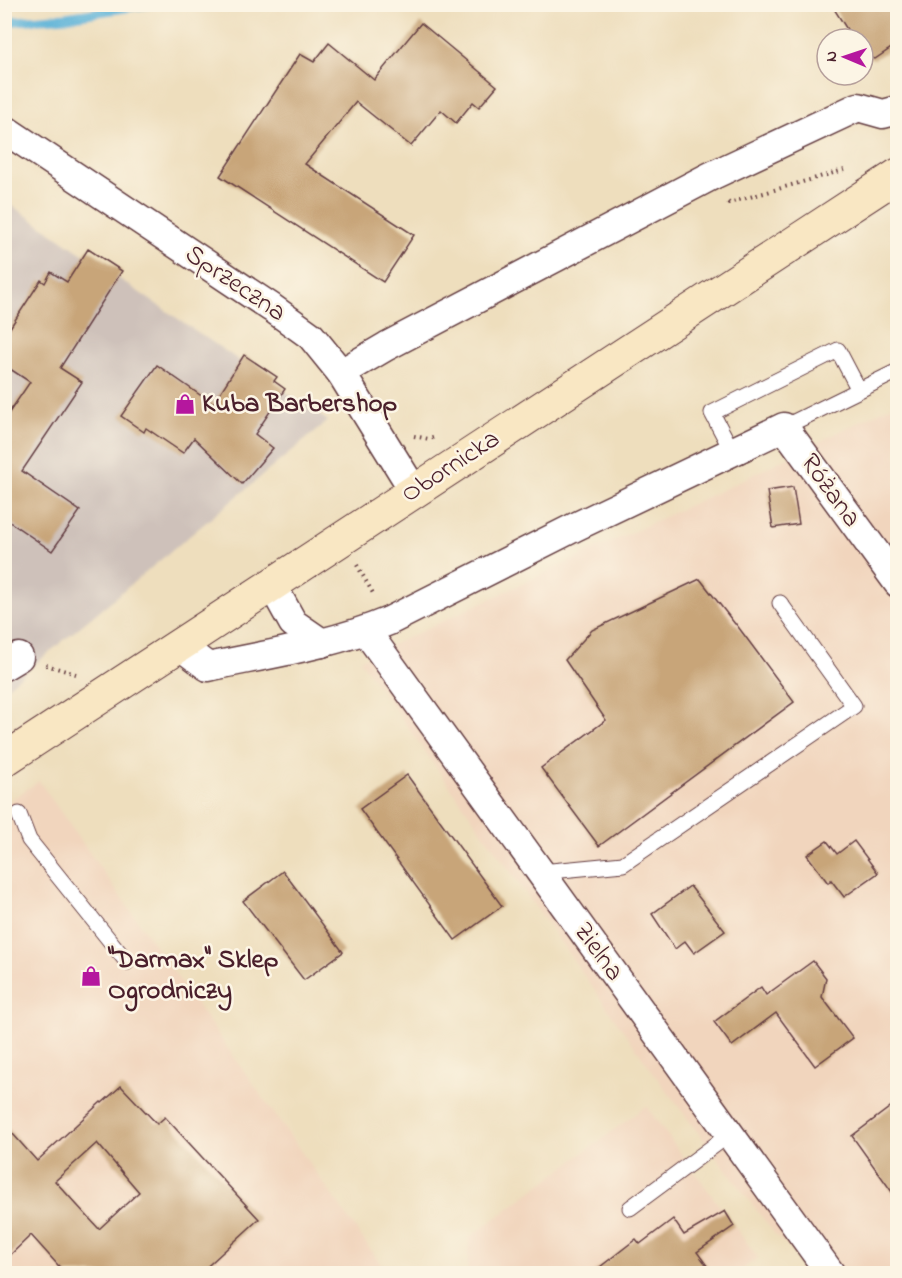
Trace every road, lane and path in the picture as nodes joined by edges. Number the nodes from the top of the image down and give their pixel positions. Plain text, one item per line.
1 (897, 110) edge
2 (4, 129) edge
3 (825, 175) dead end
4 (897, 175) edge
5 (782, 188) dead end
6 (897, 371) edge
7 (341, 373) junction
8 (859, 390) junction
9 (784, 427) junction
10 (732, 451) junction
11 (414, 491) junction
12 (356, 562) dead end
13 (897, 583) edge
14 (272, 585) junction
15 (780, 603) dead end
16 (377, 626) junction
17 (322, 643) junction
18 (179, 645) junction
19 (4, 760) edge
20 (19, 814) dead end
21 (541, 872) junction
22 (127, 962) dead end
23 (730, 1134) junction
24 (630, 1208) dead end
25 (831, 1274) edge

1 - 7 street
2 - 7 street, Sprzeczna
3 - 5 path
4 - 11 main road, Obornicka
6 - 8 lane
7 - 11 street, Sprzeczna
8 - 9 lane
8 - 10 lane
9 - 10 street
9 - 13 street, Różana
10 - 16 street
11 - 14 main road, Obornicka
12 - 16 path
14 - 17 street
14 - 18 main road, Obornicka
15 - 21 lane
16 - 17 street
16 - 21 street, Zielna
17 - 18 street
18 - 19 main road, Obornicka
20 - 22 lane
21 - 23 street, Zielna
23 - 24 lane
23 - 25 street, Zielna

